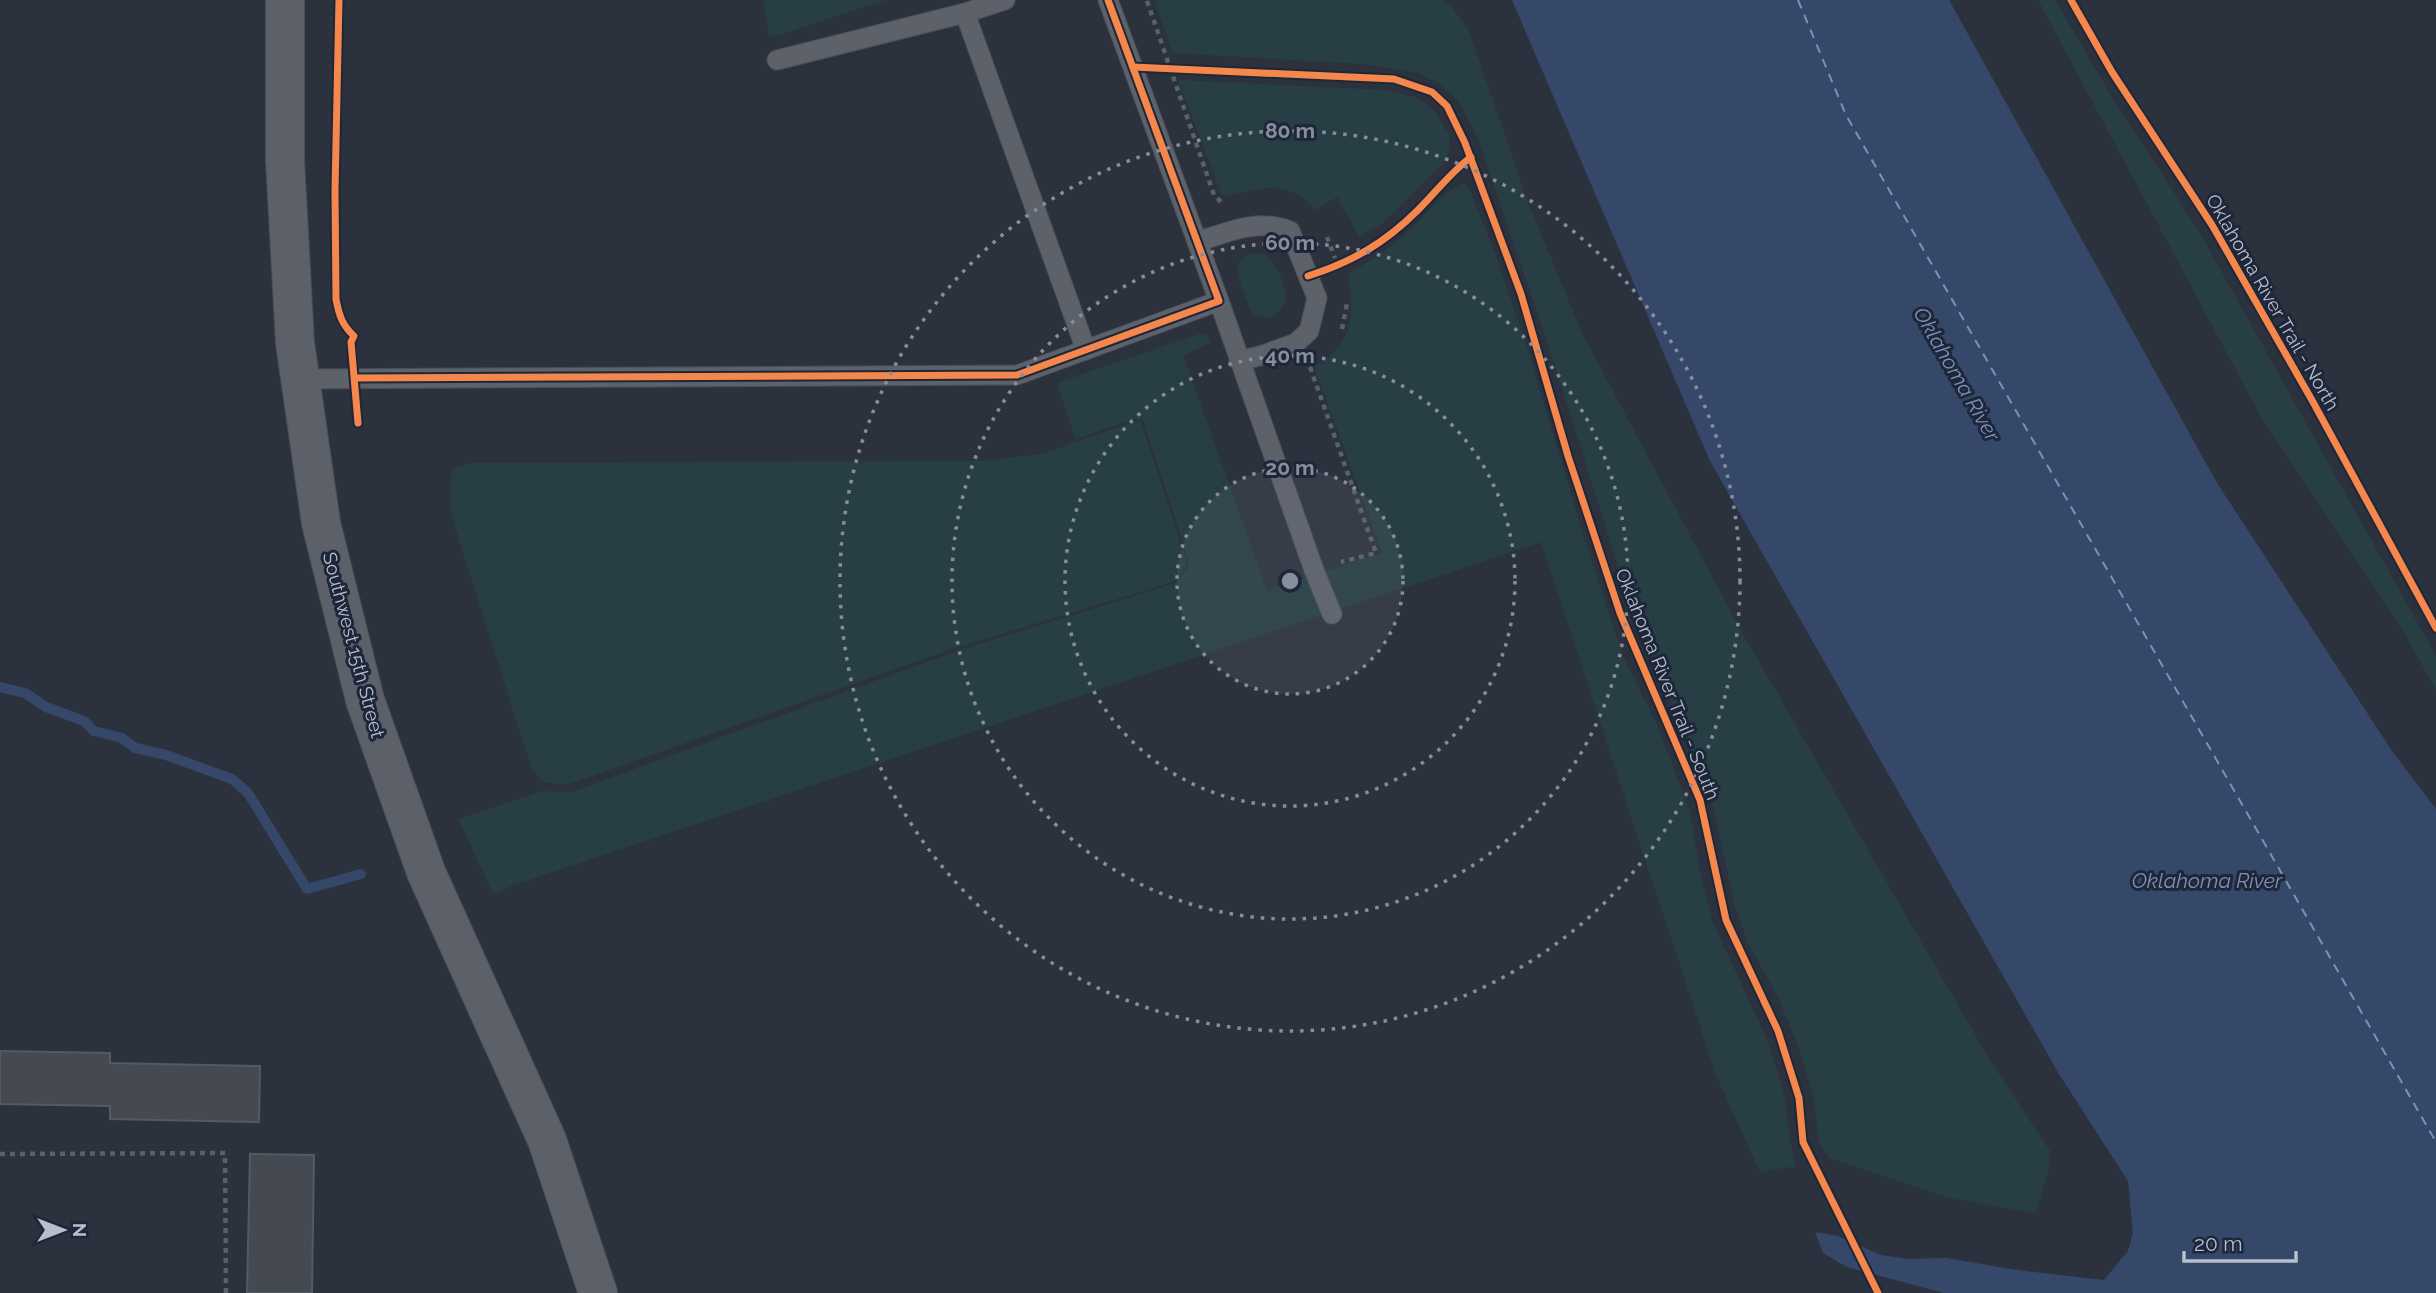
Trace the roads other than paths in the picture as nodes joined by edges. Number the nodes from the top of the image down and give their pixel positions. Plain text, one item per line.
1 (285, 0) edge
2 (1005, 0) edge
3 (1108, 0) edge
4 (965, 13) junction
5 (777, 60) dead end
6 (1197, 242) junction
7 (1219, 301) junction
8 (1086, 350) junction
9 (1239, 361) junction
10 (298, 379) junction
11 (1332, 614) dead end
12 (598, 1293) edge

1 - 10 main road, Southwest 15th Street
2 - 4 lane
3 - 6 lane
4 - 5 lane
4 - 8 lane
6 - 7 lane
6 - 9 lane
7 - 8 lane
7 - 9 lane
8 - 10 lane
9 - 11 lane
10 - 12 main road, Southwest 15th Street

